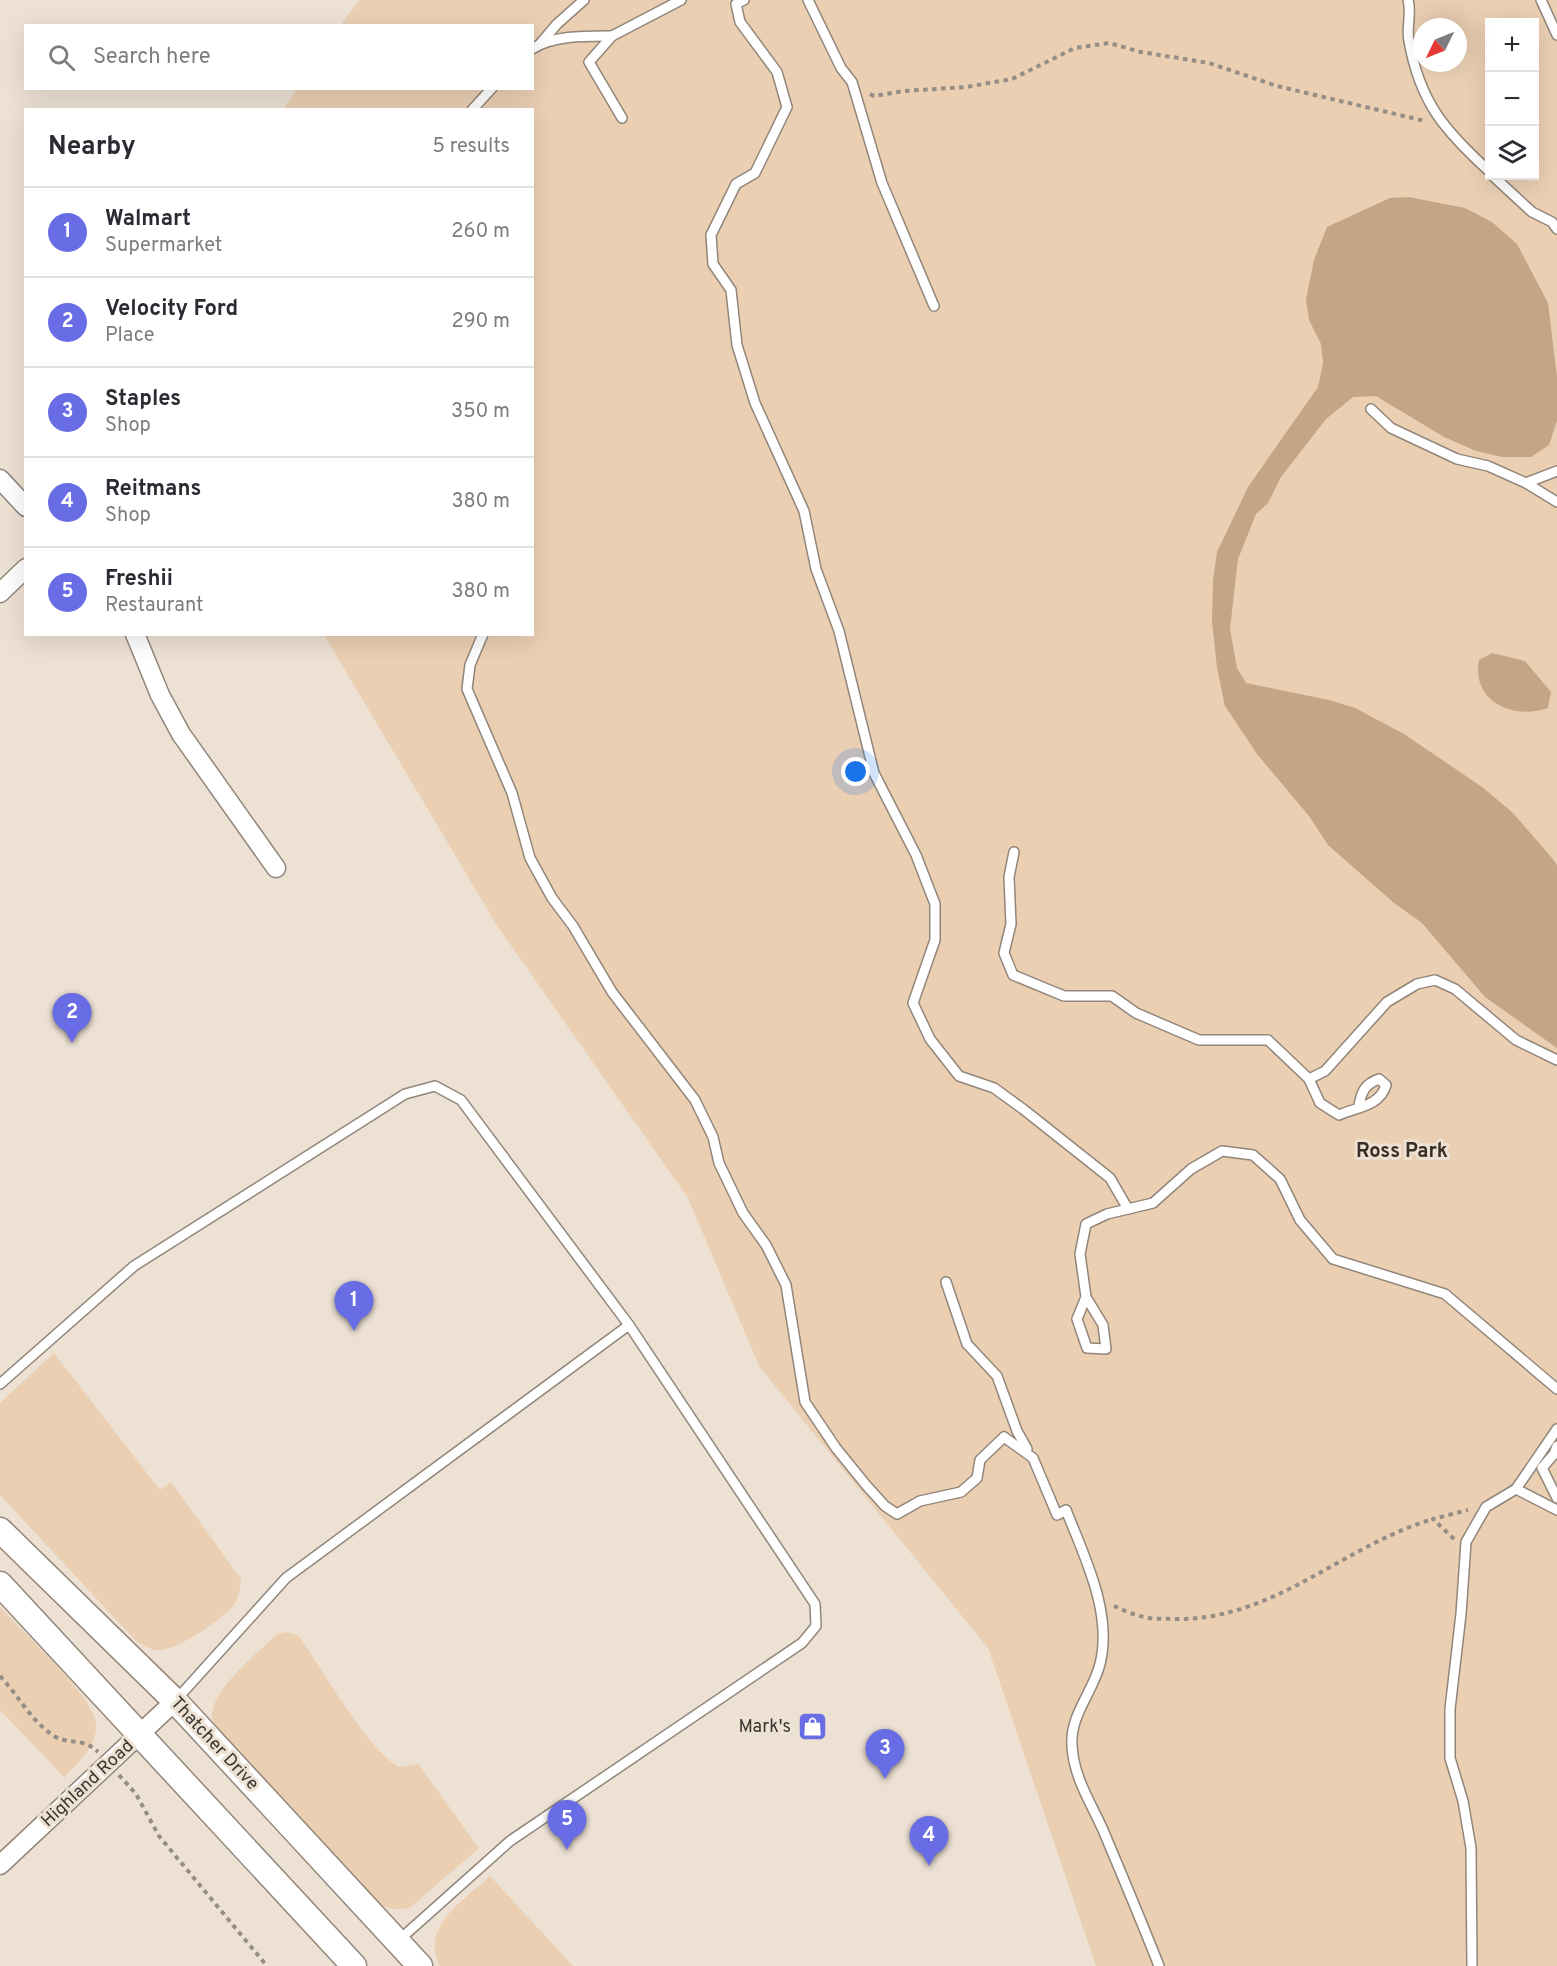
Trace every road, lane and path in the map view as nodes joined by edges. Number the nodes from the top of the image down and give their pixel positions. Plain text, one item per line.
1 (584, 0) edge
2 (681, 0) edge
3 (744, 0) edge
4 (808, 0) edge
5 (1408, 0) edge
6 (1541, 0) edge
7 (1557, 35) edge
8 (612, 36) junction
9 (536, 46) edge
10 (852, 82) junction
11 (490, 90) edge
12 (474, 108) edge
13 (622, 118) dead end
14 (1443, 124) junction
15 (1485, 168) edge
16 (1497, 180) edge
17 (1557, 229) edge
18 (934, 306) dead end
19 (1371, 409) dead end
20 (1557, 471) edge
21 (0, 479) edge
22 (1526, 483) junction
23 (1557, 501) edge
24 (24, 505) edge
25 (24, 570) edge
26 (0, 593) edge
27 (136, 636) edge
28 (482, 636) edge
29 (1014, 852) dead end
30 (276, 868) dead end
31 (1557, 1060) edge
32 (1309, 1079) junction
33 (1359, 1106) dead end
34 (1128, 1209) junction
35 (946, 1282) dead end
36 (1086, 1297) junction
37 (629, 1325) junction
38 (0, 1384) edge
39 (1557, 1389) edge
40 (1557, 1429) edge
41 (1557, 1446) edge
42 (1033, 1458) junction
43 (1516, 1490) junction
44 (1557, 1498) edge
45 (1489, 1504) junction
46 (1557, 1510) edge
47 (1433, 1519) junction
48 (0, 1530) edge
49 (1465, 1553) junction
50 (0, 1584) edge
51 (1097, 1600) junction
52 (0, 1676) edge
53 (175, 1701) junction
54 (139, 1736) junction
55 (109, 1764) junction
56 (0, 1865) edge
57 (398, 1941) junction
58 (267, 1966) edge
59 (354, 1966) edge
60 (420, 1966) edge
61 (1159, 1966) edge
62 (1472, 1966) edge

1 - 9 lane
2 - 8 lane
3 - 34 lane
4 - 10 lane
5 - 14 lane
6 - 7 lane
8 - 9 lane
8 - 13 lane
10 - 14 path
10 - 18 lane
11 - 12 lane
14 - 15 lane
16 - 17 lane
19 - 22 lane
20 - 22 lane
21 - 24 street
22 - 23 lane
25 - 26 street
27 - 30 street
28 - 42 lane
29 - 32 lane
31 - 32 lane
32 - 33 lane
34 - 36 lane
34 - 39 lane
35 - 42 lane
36 - 36 lane
37 - 38 lane
37 - 53 lane
37 - 57 lane
40 - 43 lane
41 - 44 lane
42 - 51 lane
43 - 45 lane
43 - 46 lane
45 - 47 path
45 - 49 lane
47 - 49 path
47 - 51 path
48 - 53 main road, Thatcher Drive
49 - 62 lane
50 - 54 main road
51 - 61 lane
52 - 55 path
53 - 54 street, Highland Road
53 - 57 main road, Thatcher Drive
54 - 55 street, Highland Road
54 - 59 main road
55 - 56 street, Highland Road
55 - 58 path
57 - 60 main road, Thatcher Drive

